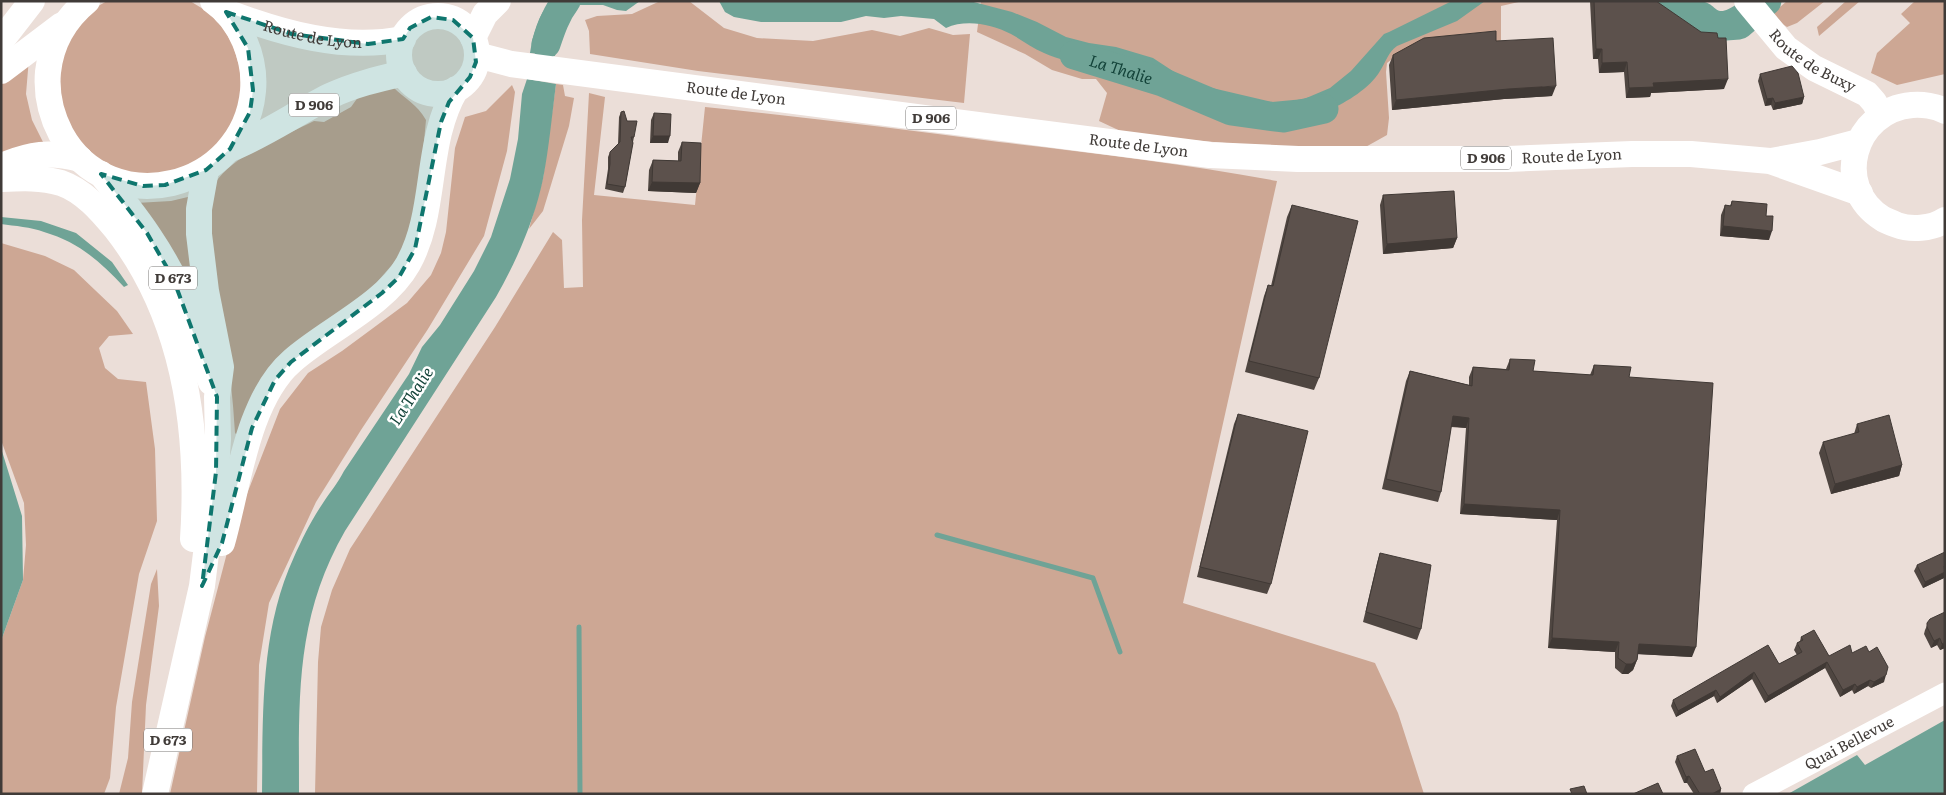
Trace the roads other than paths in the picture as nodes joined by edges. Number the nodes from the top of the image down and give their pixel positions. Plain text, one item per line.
1 (32, 1) edge
2 (87, 1) edge
3 (477, 1) edge
4 (498, 1) edge
5 (1747, 1) edge
6 (218, 5) edge
7 (430, 12) edge
8 (67, 22) junction
9 (403, 39) junction
10 (1, 41) edge
11 (474, 53) junction
12 (1, 71) edge
13 (404, 73) junction
14 (456, 89) junction
15 (1943, 110) edge
16 (1881, 114) junction
17 (1858, 142) junction
18 (230, 149) junction
19 (80, 159) junction
20 (1770, 161) junction
21 (1, 166) edge
22 (206, 170) junction
23 (101, 174) junction
24 (1, 179) edge
25 (1860, 193) junction
26 (1945, 220) edge
27 (217, 397) junction
28 (202, 586) junction
29 (180, 686) junction
30 (1945, 693) edge
31 (155, 794) edge
32 (1753, 794) edge

1 - 10 main road
2 - 8 main road
3 - 7 main road
4 - 11 main road
5 - 16 main road, Route de Buxy
6 - 9 main road, Route de Lyon
6 - 18 main road
7 - 9 main road
7 - 11 main road
8 - 12 main road
8 - 19 main road
9 - 13 main road
11 - 14 main road
11 - 20 main road, Route de Lyon / D 906
13 - 14 main road
13 - 18 main road, D 906
14 - 28 main road
15 - 16 main road
16 - 17 main road
17 - 20 main road, Route de Lyon / D 906
17 - 25 main road
18 - 22 main road
19 - 21 main road
19 - 23 main road
20 - 25 main road, Route de Lyon / D 906
22 - 23 main road
22 - 27 main road, D 673
23 - 27 main road, D 673
24 - 29 main road
25 - 26 main road
27 - 28 main road, D 673
28 - 29 main road, D 673
29 - 31 main road, D 673
30 - 32 street, Quai Bellevue

